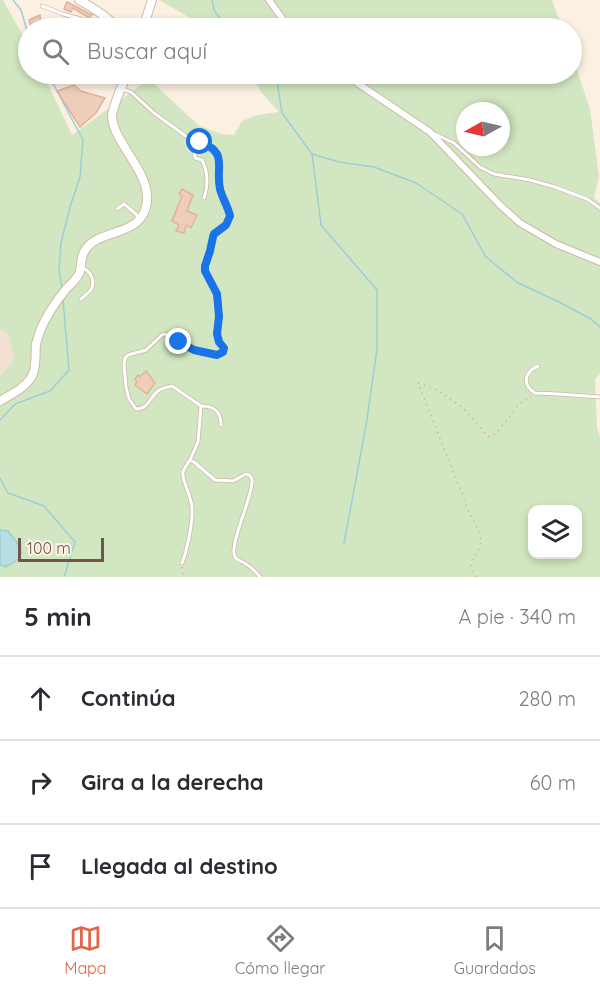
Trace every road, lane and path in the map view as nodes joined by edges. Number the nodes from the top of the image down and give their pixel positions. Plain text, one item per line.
1 (79, 0) edge
2 (152, 0) edge
3 (269, 0) edge
4 (42, 6) dead end
5 (77, 18) edge
6 (108, 18) edge
7 (146, 18) edge
8 (282, 18) edge
9 (124, 84) edge
10 (359, 84) edge
11 (122, 89) junction
12 (430, 132) junction
13 (194, 142) junction
14 (204, 198) dead end
15 (600, 208) edge
16 (117, 209) dead end
17 (139, 220) junction
18 (600, 262) edge
19 (81, 268) junction
20 (81, 299) dead end
21 (538, 366) dead end
22 (535, 393) junction
23 (600, 397) edge
24 (0, 400) edge
25 (201, 406) junction
26 (221, 425) dead end
27 (190, 460) junction
28 (182, 563) joint
29 (184, 577) edge
30 (260, 577) edge
31 (476, 577) edge

1 - 6 street
2 - 7 street
3 - 8 street
4 - 5 lane
9 - 11 street
10 - 12 street
11 - 13 lane
11 - 17 street
12 - 15 lane
12 - 18 street
13 - 14 lane
13 - 25 lane
16 - 17 lane
17 - 19 street
19 - 20 lane
19 - 24 street
21 - 22 lane
22 - 23 lane
22 - 31 path
25 - 26 lane
25 - 27 lane
27 - 28 lane
27 - 30 lane
28 - 29 path

